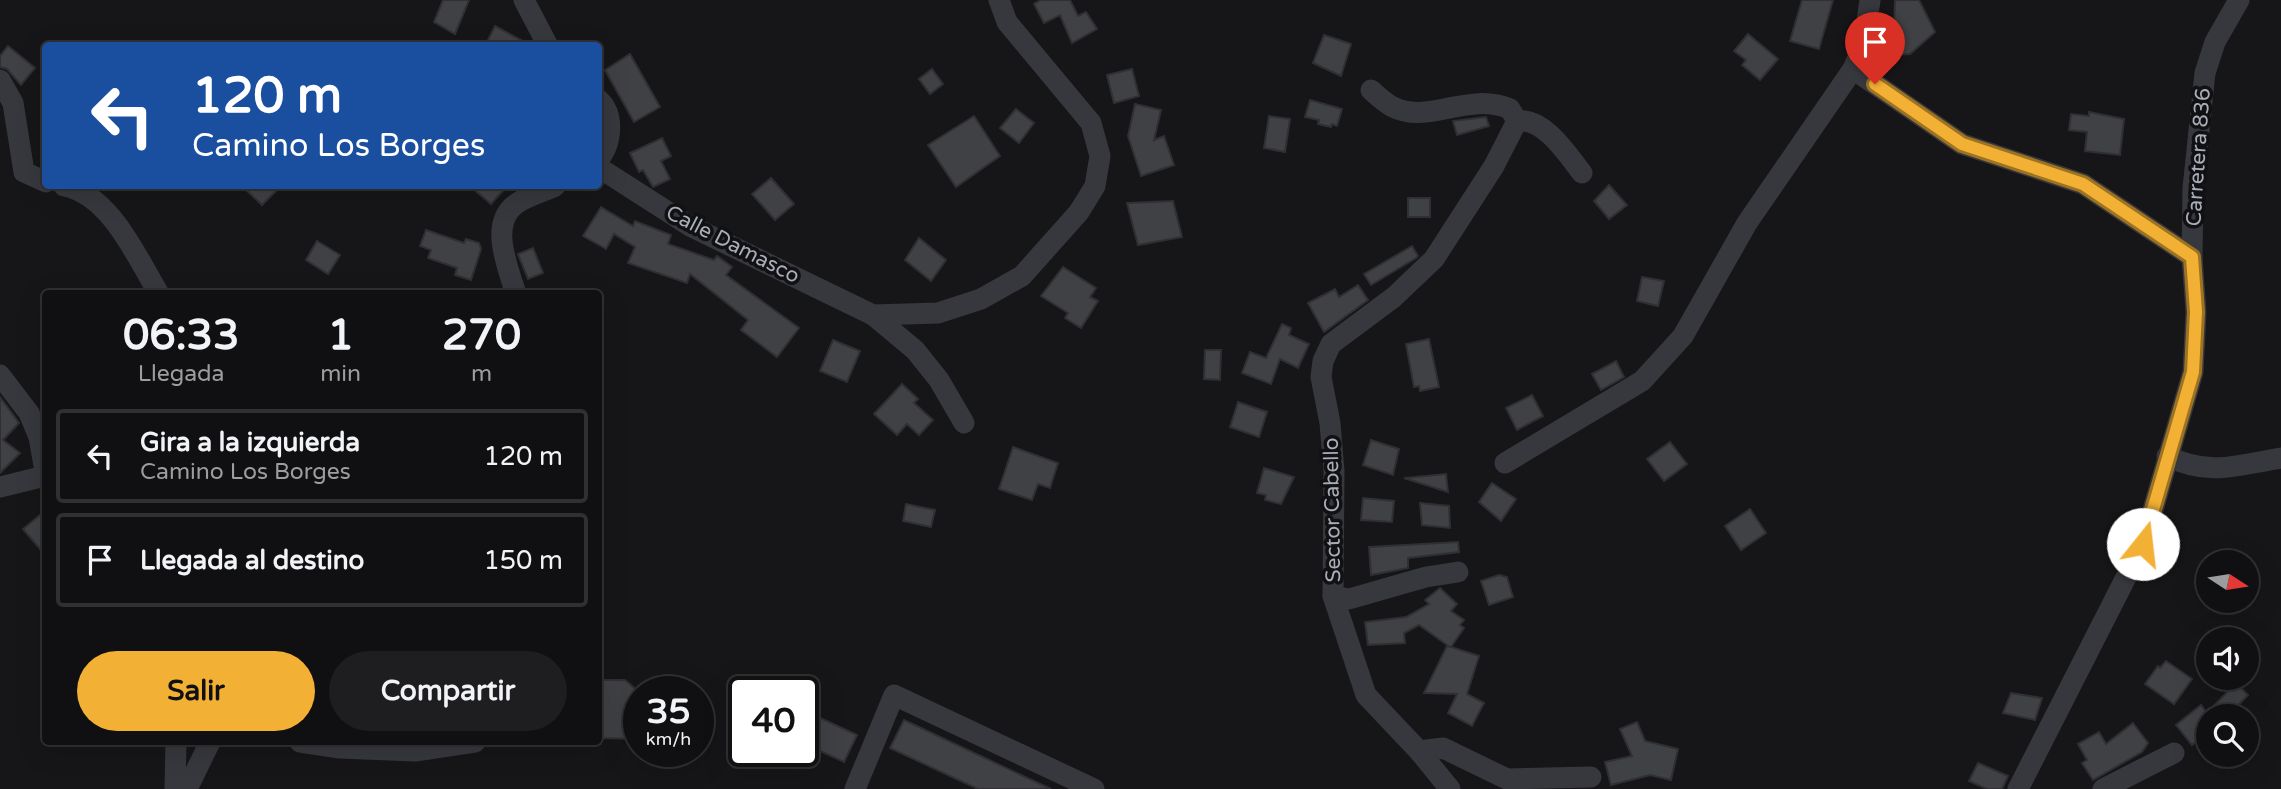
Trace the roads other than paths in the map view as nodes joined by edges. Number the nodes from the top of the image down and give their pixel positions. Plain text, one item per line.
1 (524, 0) edge
2 (999, 0) edge
3 (1870, 0) edge
4 (2239, 0) edge
5 (546, 42) edge
6 (1853, 69) junction
7 (0, 80) edge
8 (1371, 90) dead end
9 (602, 106) edge
10 (1517, 121) junction
11 (602, 156) edge
12 (602, 170) edge
13 (1582, 173) dead end
14 (42, 180) edge
15 (70, 189) edge
16 (545, 189) edge
17 (2192, 257) junction
18 (157, 290) edge
19 (515, 290) edge
20 (873, 315) junction
21 (0, 375) edge
22 (964, 423) dead end
23 (2167, 456) junction
24 (2281, 458) edge
25 (42, 460) edge
26 (1505, 463) dead end
27 (42, 478) edge
28 (0, 487) edge
29 (1458, 572) dead end
30 (1333, 596) junction
31 (176, 745) edge
32 (209, 745) edge
33 (320, 745) edge
34 (455, 745) edge
35 (1419, 751) junction
36 (2174, 753) dead end
37 (1591, 777) dead end
38 (175, 789) edge
39 (187, 789) edge
40 (855, 789) edge
41 (1094, 789) edge
42 (1450, 789) edge
43 (2018, 789) edge
44 (2103, 789) edge

1 - 5 street
2 - 20 street, Calle Damasco
3 - 6 street
4 - 17 street, Carretera 836
6 - 17 street
6 - 26 street
7 - 14 street
8 - 10 street
9 - 11 street
10 - 13 street
10 - 30 street, Sector Cabello
12 - 20 street, Calle Damasco
15 - 18 street
16 - 19 street
17 - 23 street, Carretera 836
20 - 22 street, Calle Damasco
21 - 25 street
23 - 24 street
23 - 43 street, Carretera 836
27 - 28 street
29 - 30 street, Sector Cabello
30 - 35 street, Sector Cabello
31 - 38 street
32 - 39 street
33 - 34 street
35 - 37 street
35 - 42 street, Sector Cabello
36 - 44 street
40 - 41 street

